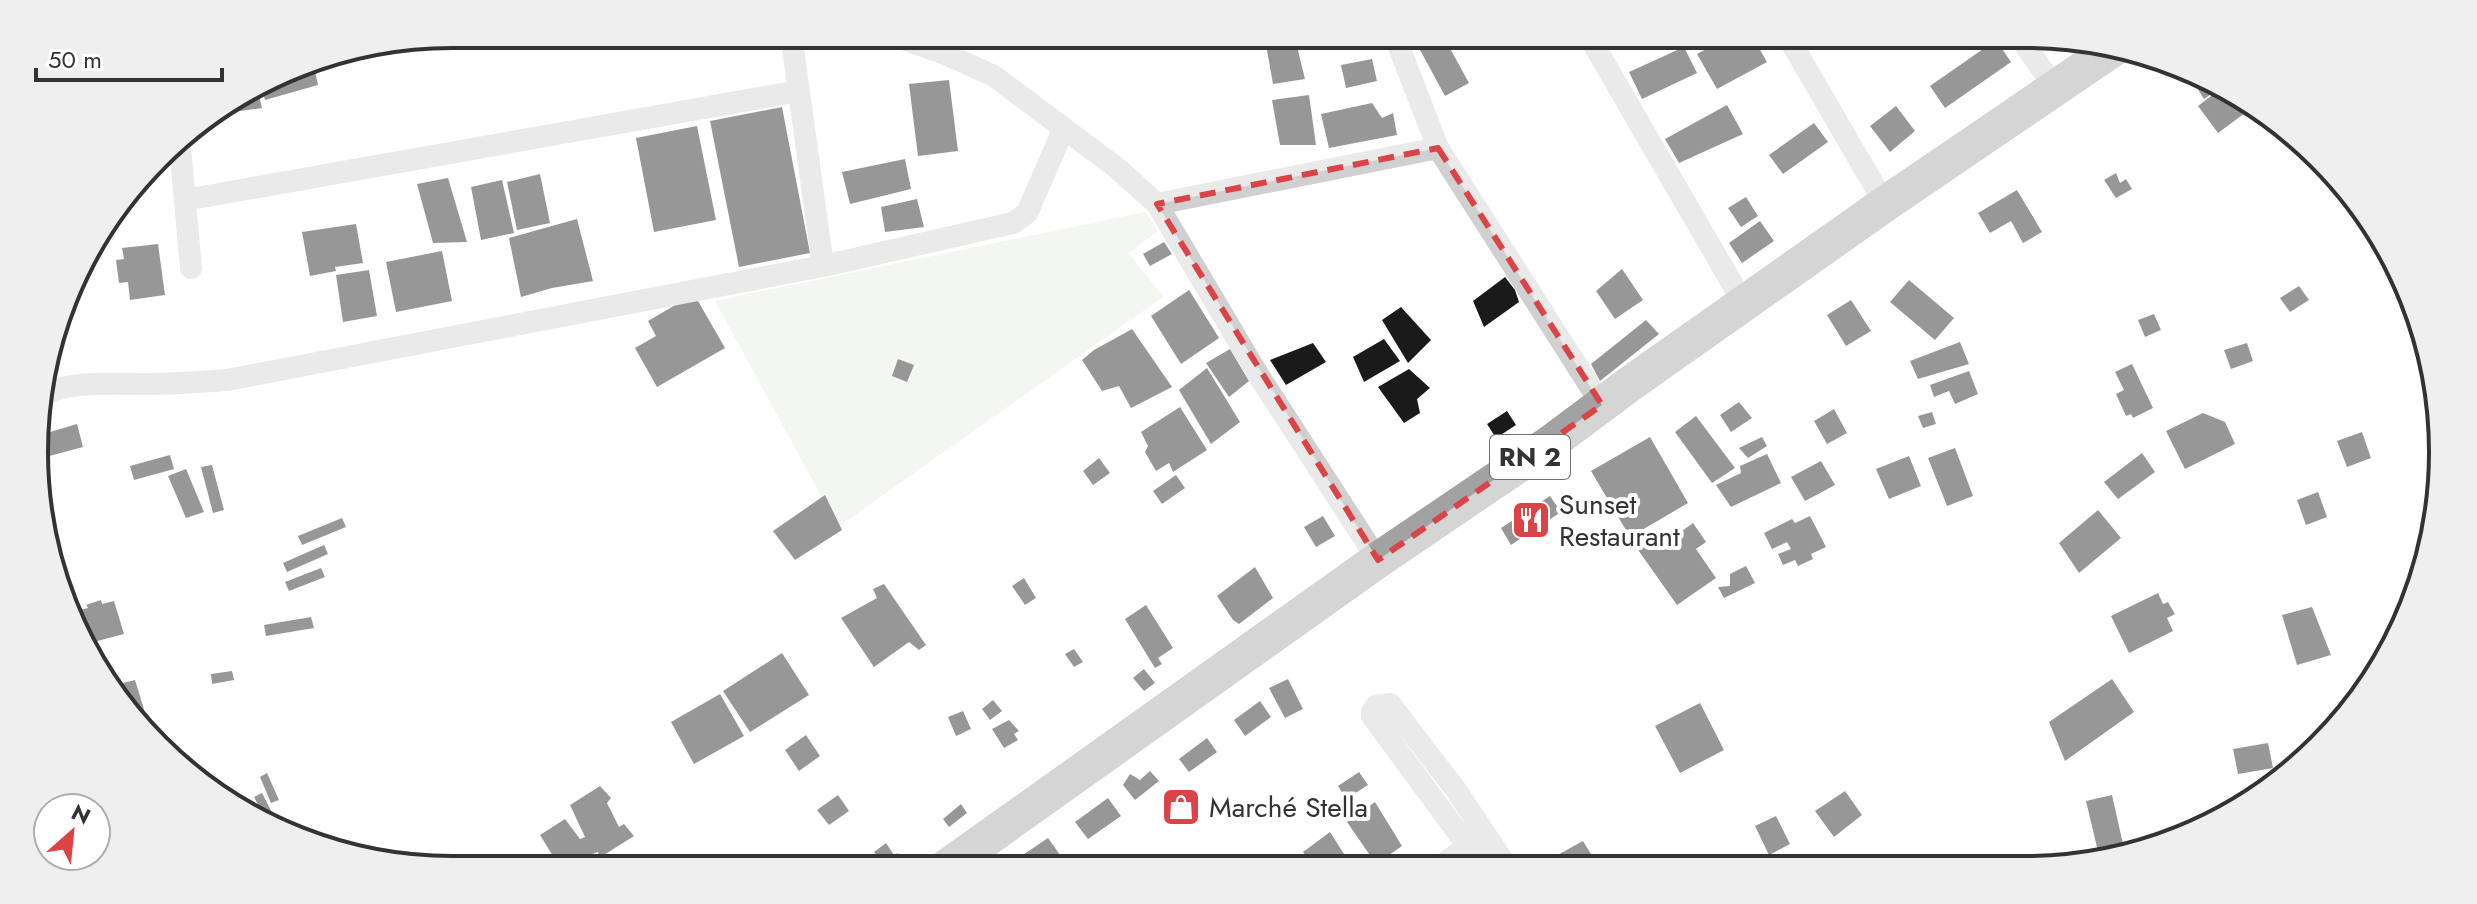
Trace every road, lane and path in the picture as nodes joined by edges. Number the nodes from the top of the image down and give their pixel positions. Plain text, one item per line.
1 (793, 48) edge
2 (929, 48) edge
3 (1399, 48) edge
4 (1596, 48) edge
5 (1794, 48) edge
6 (2027, 48) edge
7 (2103, 56) edge
8 (2056, 89) junction
9 (799, 91) junction
10 (1064, 128) junction
11 (1438, 148) junction
12 (181, 153) edge
13 (185, 200) junction
14 (1157, 204) junction
15 (1885, 204) junction
16 (823, 266) junction
17 (191, 268) dead end
18 (1744, 304) junction
19 (53, 390) edge
20 (1602, 405) junction
21 (1378, 560) junction
22 (1477, 839) junction
23 (962, 856) edge
24 (1454, 856) edge
25 (1481, 856) edge
26 (1495, 856) edge

1 - 9 street
2 - 10 street
3 - 11 street
4 - 18 street
5 - 15 street
6 - 8 street
7 - 8 highway, RN 2
8 - 15 highway, RN 2
9 - 13 street
9 - 16 street
10 - 14 street
10 - 16 street
11 - 14 street
11 - 20 street
12 - 13 street
13 - 17 street
14 - 21 street
15 - 18 highway, RN 2
16 - 19 street
18 - 20 highway, RN 2
20 - 21 highway, RN 2
21 - 23 highway, RN 2
22 - 22 street
22 - 24 street
22 - 25 street
22 - 26 street

